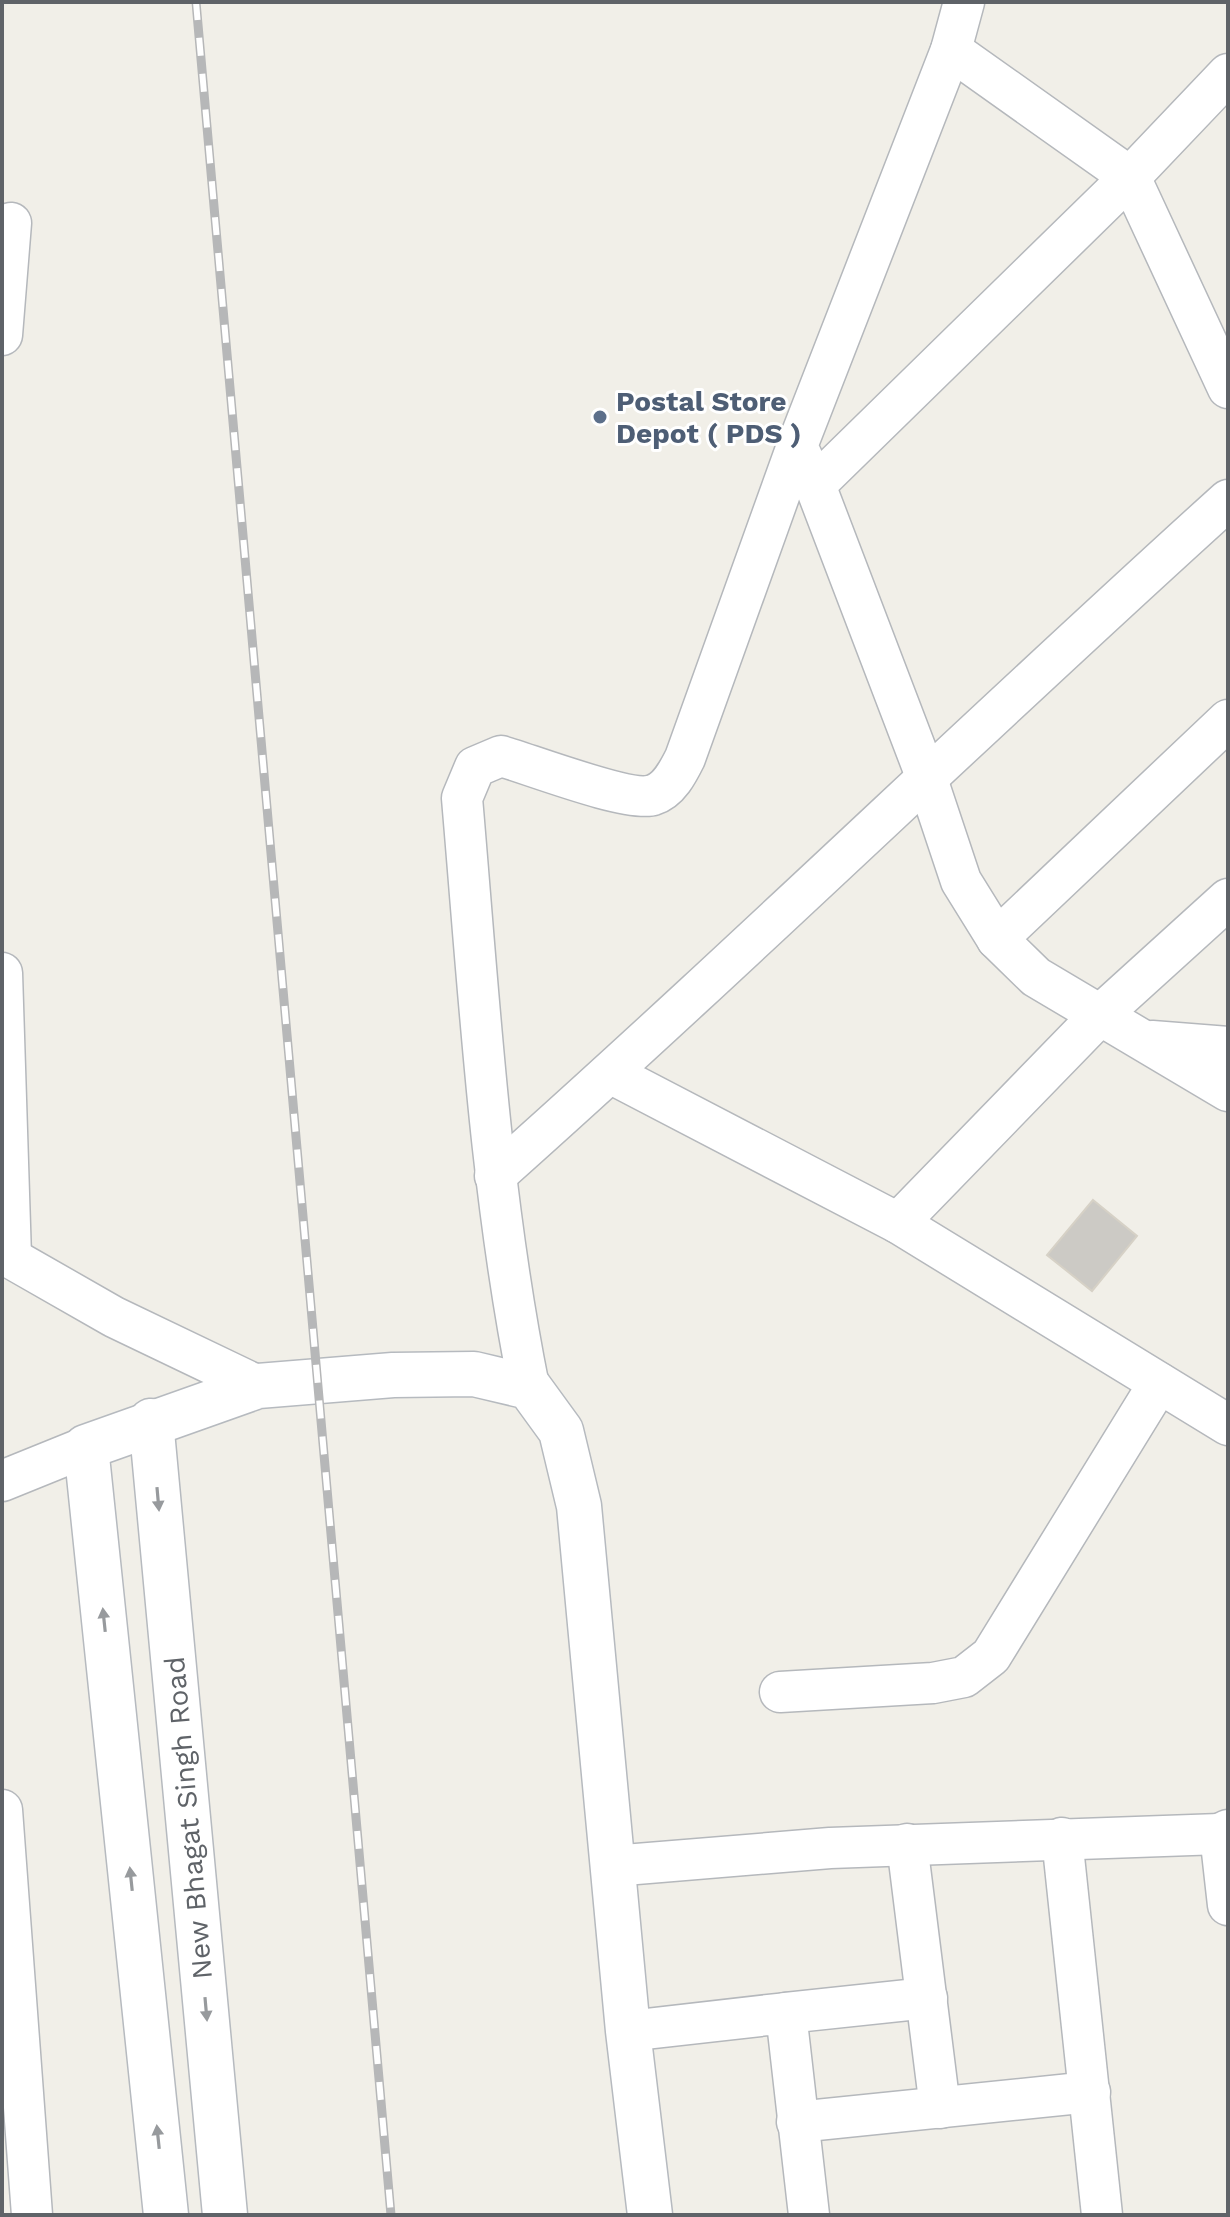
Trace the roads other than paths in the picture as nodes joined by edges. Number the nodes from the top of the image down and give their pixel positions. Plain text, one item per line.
1 (964, 2) edge
2 (951, 50) junction
3 (1228, 74) edge
4 (1130, 177) junction
5 (11, 223) dead end
6 (2, 335) edge
7 (1228, 388) edge
8 (797, 446) junction
9 (815, 485) junction
10 (1228, 500) edge
11 (1228, 720) edge
12 (926, 776) junction
13 (1228, 899) edge
14 (997, 939) junction
15 (2, 973) edge
16 (1099, 1016) junction
17 (1140, 1040) junction
18 (1228, 1047) edge
19 (610, 1073) junction
20 (1228, 1091) edge
21 (495, 1176) junction
22 (898, 1223) junction
23 (7, 1255) edge
24 (1159, 1383) junction
25 (258, 1386) junction
26 (529, 1387) junction
27 (151, 1421) junction
28 (1228, 1425) edge
29 (86, 1447) junction
30 (2, 1481) edge
31 (780, 1692) dead end
32 (2, 1810) edge
33 (1224, 1832) edge
34 (1062, 1838) junction
35 (907, 1844) junction
36 (612, 1866) junction
37 (1228, 1905) edge
38 (927, 1998) junction
39 (786, 2013) junction
40 (9, 2015) edge
41 (628, 2031) junction
42 (1090, 2092) junction
43 (940, 2108) junction
44 (797, 2122) junction
45 (32, 2215) edge
46 (166, 2215) edge
47 (225, 2215) edge
48 (650, 2215) edge
49 (809, 2215) edge
50 (1102, 2215) edge

1 - 2 street
2 - 4 street
2 - 8 street
3 - 4 street
4 - 7 street
4 - 9 street
5 - 6 street
8 - 9 street
8 - 21 street
9 - 12 street
10 - 12 street
11 - 14 street
12 - 14 street
12 - 19 street
13 - 16 street
14 - 16 street
15 - 23 street
16 - 17 street
16 - 22 street
17 - 18 street
17 - 20 street
19 - 21 street
19 - 22 street
21 - 26 street
22 - 24 street
23 - 25 street
24 - 28 street
24 - 31 street
25 - 26 street
25 - 27 street
26 - 36 street
27 - 29 street
27 -> 47 street, New Bhagat Singh Road
29 - 30 street
46 -> 29 street
32 - 40 street
33 - 34 street
33 - 37 street
34 - 35 street
34 - 42 street
35 - 36 street
35 - 38 street
36 - 41 street
38 - 39 street
38 - 43 street
39 - 41 street
39 - 44 street
40 - 45 street
41 - 48 street
42 - 43 street
42 - 50 street
43 - 44 street
44 - 49 street

